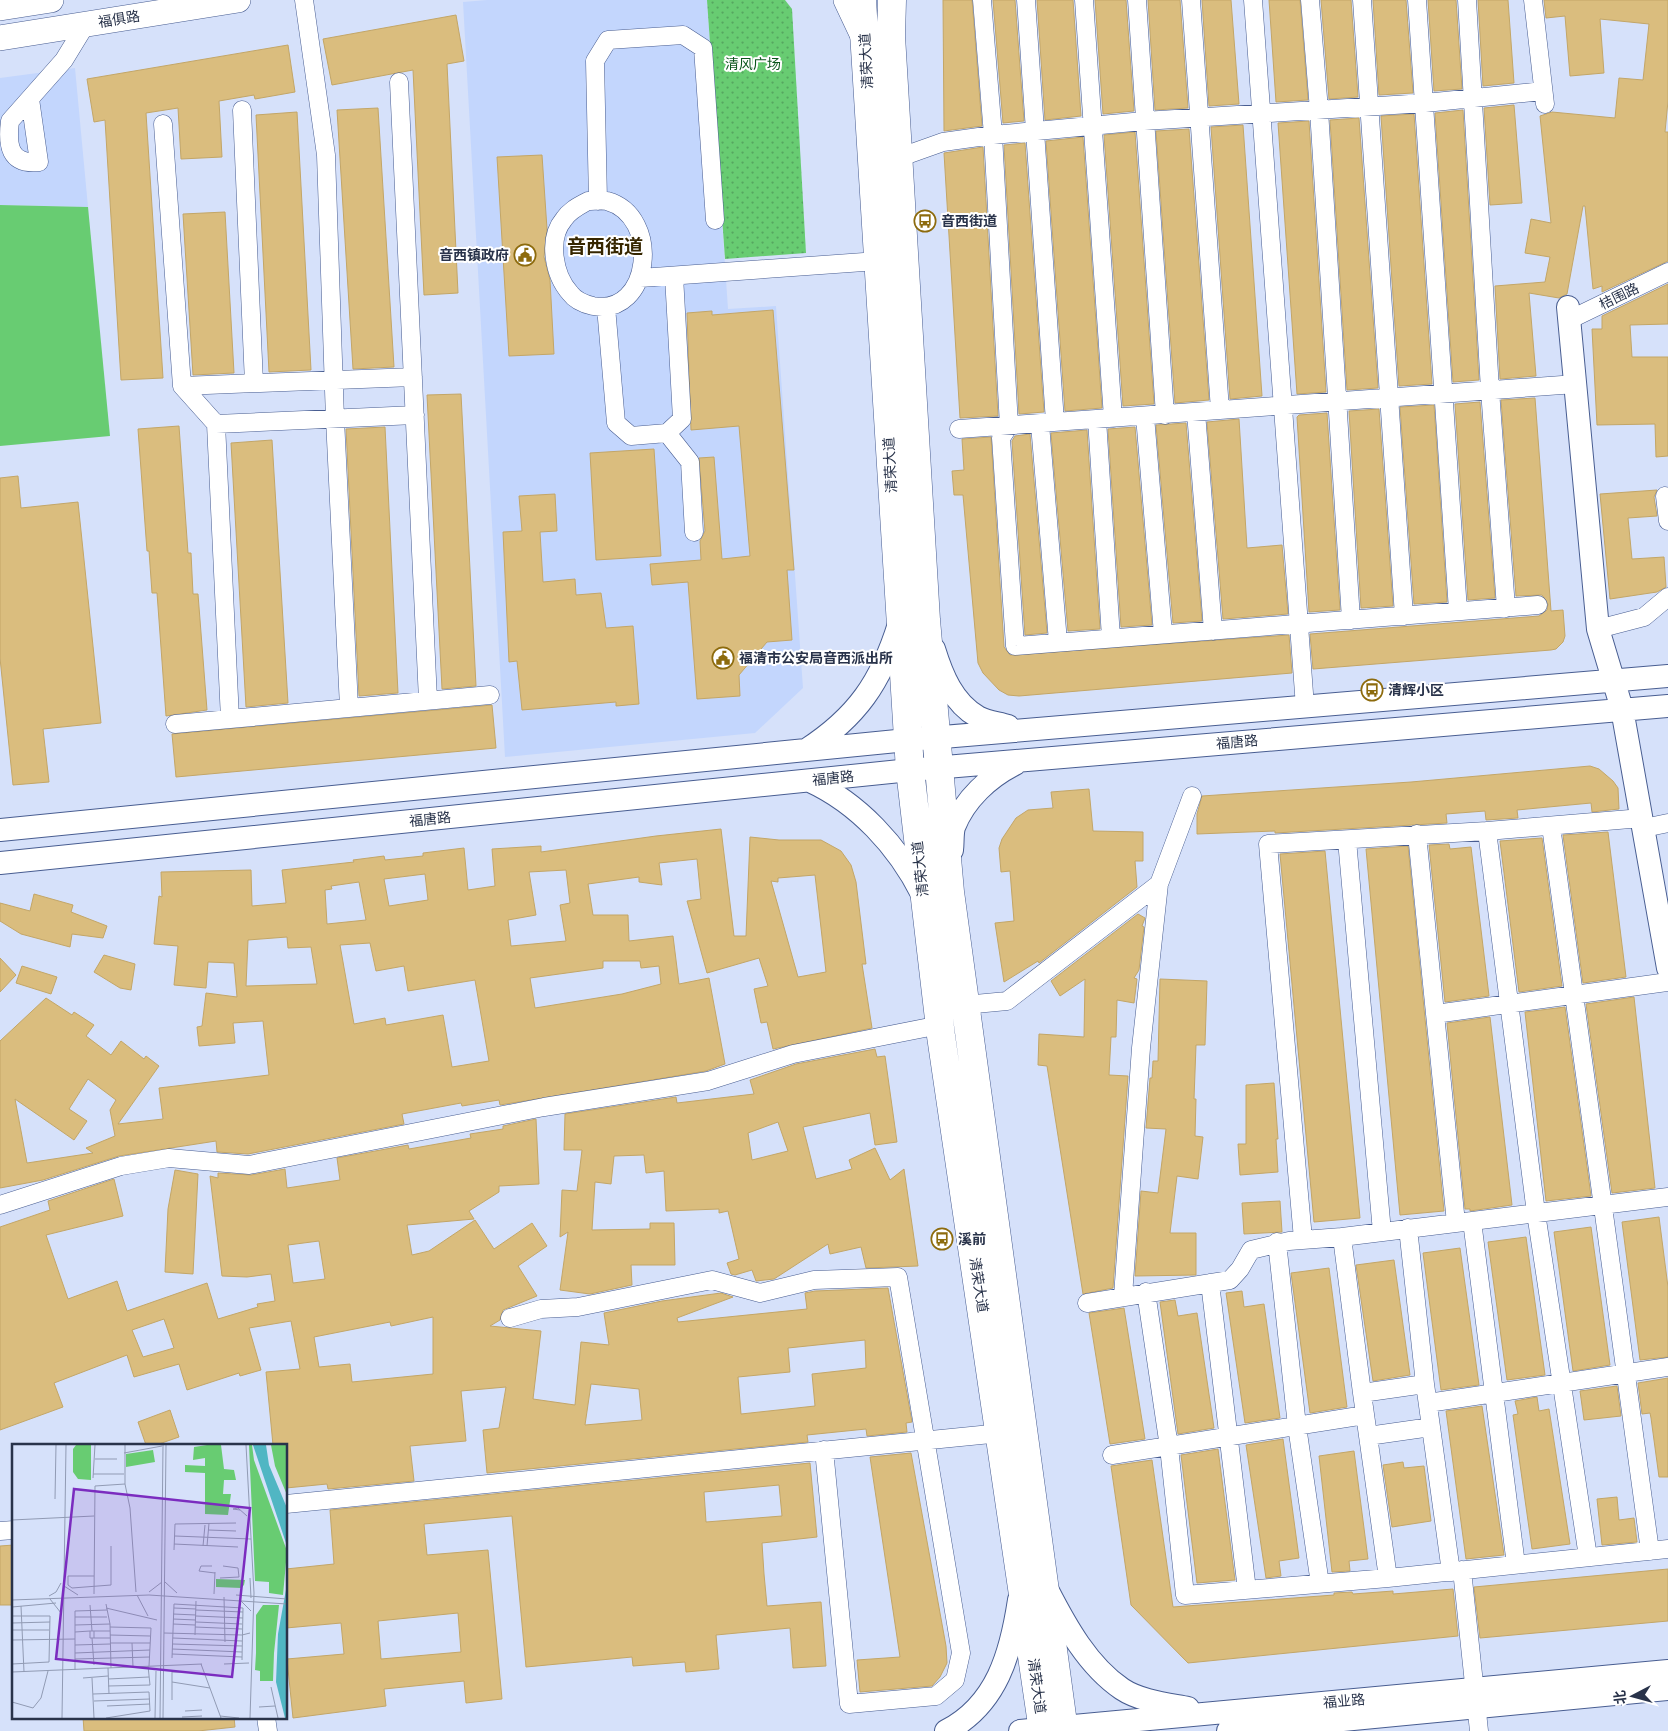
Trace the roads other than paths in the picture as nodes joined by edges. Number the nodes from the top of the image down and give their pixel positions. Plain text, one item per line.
1 (52, 0) edge
2 (238, 0) edge
3 (304, 0) edge
4 (846, 0) edge
5 (862, 0) edge
6 (892, 0) edge
7 (905, 0) edge
8 (982, 0) edge
9 (1026, 0) edge
10 (1084, 0) edge
11 (1137, 0) edge
12 (1191, 0) edge
13 (1253, 0) edge
14 (1310, 0) edge
15 (1362, 0) edge
16 (1417, 0) edge
17 (1467, 0) edge
18 (1533, 0) edge
19 (0, 8) edge
20 (86, 24) junction
21 (891, 36) junction
22 (0, 38) edge
23 (864, 38) junction
24 (399, 82) dead end
25 (1474, 98) junction
26 (30, 99) dead end
27 (1425, 103) junction
28 (1368, 107) junction
29 (242, 110) dead end
30 (1319, 110) junction
31 (1260, 113) junction
32 (1198, 117) junction
33 (1144, 121) junction
34 (164, 124) dead end
35 (1093, 126) junction
36 (1036, 131) junction
37 (993, 135) junction
38 (898, 158) junction
39 (598, 201) junction
40 (715, 220) dead end
41 (878, 261) junction
42 (1668, 272) edge
43 (674, 276) junction
44 (640, 278) junction
45 (606, 307) junction
46 (1569, 314) joint
47 (413, 377) junction
48 (334, 380) junction
49 (254, 383) junction
50 (1576, 384) junction
51 (182, 386) junction
52 (1490, 390) junction
53 (1442, 394) junction
54 (1389, 398) junction
55 (1338, 402) junction
56 (1282, 406) junction
57 (1220, 410) junction
58 (1196, 412) junction
59 (1165, 414) junction
60 (415, 415) junction
61 (1145, 416) junction
62 (1105, 418) junction
63 (335, 419) junction
64 (1047, 423) junction
65 (216, 424) junction
66 (1009, 426) junction
67 (959, 429) dead end
68 (667, 433) junction
69 (1665, 496) dead end
70 (1668, 521) edge
71 (694, 532) dead end
72 (1668, 597) edge
73 (1538, 605) dead end
74 (1506, 608) junction
75 (1458, 611) junction
76 (1404, 616) junction
77 (1351, 620) junction
78 (913, 621) junction
79 (1298, 624) junction
80 (1598, 629) junction
81 (1213, 631) junction
82 (1163, 634) junction
83 (1111, 638) junction
84 (1058, 642) junction
85 (1668, 676) edge
86 (1614, 681) junction
87 (490, 695) dead end
88 (428, 700) junction
89 (1668, 706) edge
90 (349, 707) junction
91 (1305, 707) junction
92 (1622, 709) junction
93 (230, 719) junction
94 (175, 724) dead end
95 (1024, 730) junction
96 (936, 738) junction
97 (907, 740) junction
98 (806, 750) junction
99 (1025, 760) junction
100 (939, 768) junction
101 (910, 770) junction
102 (809, 780) junction
103 (1192, 796) dead end
104 (1643, 823) junction
105 (1668, 824) edge
106 (1551, 826) junction
107 (0, 830) edge
108 (1488, 831) junction
109 (1417, 834) junction
110 (1346, 840) junction
111 (0, 863) edge
112 (1159, 884) junction
113 (950, 892) junction
114 (923, 895) junction
115 (1668, 968) edge
116 (1668, 982) edge
117 (1574, 996) junction
118 (1510, 1004) junction
119 (1435, 1014) junction
120 (967, 1022) junction
121 (940, 1025) junction
122 (1668, 1197) edge
123 (0, 1205) edge
124 (1602, 1206) junction
125 (1536, 1213) junction
126 (1464, 1222) junction
127 (1408, 1228) junction
128 (1382, 1232) junction
129 (1342, 1237) junction
130 (1303, 1239) junction
131 (1277, 1242) junction
132 (1210, 1283) junction
133 (1146, 1292) junction
134 (1123, 1296) junction
135 (1087, 1303) dead end
136 (510, 1318) dead end
137 (1668, 1367) edge
138 (1626, 1373) junction
139 (1562, 1383) junction
140 (1425, 1384) junction
141 (1493, 1393) junction
142 (1362, 1394) junction
143 (1428, 1403) junction
144 (1365, 1415) junction
145 (1298, 1426) junction
146 (1431, 1427) junction
147 (1001, 1432) junction
148 (1368, 1436) junction
149 (1227, 1437) junction
150 (924, 1440) junction
151 (1169, 1447) junction
152 (824, 1450) junction
153 (1112, 1455) dead end
154 (288, 1504) edge
155 (1668, 1549) edge
156 (1650, 1551) junction
157 (1588, 1557) junction
158 (1516, 1565) junction
159 (1456, 1571) junction
160 (1388, 1578) junction
161 (1032, 1581) junction
162 (1320, 1584) junction
163 (1247, 1590) junction
164 (1668, 1671) edge
165 (1668, 1689) edge
166 (1476, 1698) junction
167 (266, 1718) edge
168 (1222, 1722) edge
169 (1047, 1730) edge
170 (268, 1731) edge
171 (946, 1731) edge
172 (1479, 1731) edge

1 - 19 main road
2 - 20 main road, 福俱路
3 - 48 street
4 - 23 main road
5 - 23 main road, 清荣大道
6 - 21 main road, 清荣大道
7 - 21 main road
8 - 37 street
9 - 36 street
10 - 35 street
11 - 33 street
12 - 32 street
13 - 31 street
14 - 30 street
15 - 28 street
16 - 27 street
17 - 25 street
18 - 25 street
20 - 22 main road, 福俱路
20 - 26 street
21 - 38 main road, 清荣大道
23 - 41 main road, 清荣大道
24 - 47 street
25 - 27 street
25 - 52 street
27 - 28 street
27 - 53 street
28 - 30 street
28 - 54 street
29 - 49 street
30 - 31 street
30 - 55 street
31 - 32 street
31 - 56 street
32 - 33 street
32 - 57 street
33 - 35 street
33 - 59 street
34 - 51 street
35 - 36 street
35 - 62 street
36 - 37 street
36 - 64 street
37 - 38 street
37 - 66 street
38 - 78 main road, 清荣大道
39 - 40 street
39 - 44 street
39 - 45 street
41 - 43 street
41 - 78 main road, 清荣大道
42 - 46 street, 桔围路
43 - 44 street
43 - 68 street
44 - 45 street
45 - 68 street
46 - 50 street
47 - 48 street
47 - 60 street
48 - 49 street
48 - 63 street
49 - 51 street
50 - 52 street
50 - 80 street
51 - 65 street
52 - 53 street
52 - 74 street
53 - 54 street
53 - 75 street
54 - 55 street
54 - 76 street
55 - 56 street
55 - 77 street
56 - 57 street
56 - 79 street
57 - 58 street
58 - 59 street
58 - 81 street
59 - 61 street
60 - 63 street
60 - 88 street
61 - 62 street
61 - 82 street
62 - 64 street
62 - 83 street
63 - 65 street
63 - 90 street
64 - 66 street
64 - 84 street
65 - 93 street
66 - 67 street
66 - 84 street
68 - 71 street
69 - 70 street
72 - 80 street
73 - 74 street
74 - 75 street
75 - 76 street
76 - 77 street
77 - 79 street
78 - 95 street
78 - 96 main road, 清荣大道
78 - 97 main road, 清荣大道
78 - 98 street
79 - 81 street
79 - 91 street
80 - 86 street
81 - 82 street
82 - 83 street
83 - 84 street
85 - 86 street
86 - 91 street
86 - 92 street
87 - 88 street
88 - 90 street
89 - 92 street, 福唐路
90 - 93 street
91 - 95 street
92 - 99 street, 福唐路
92 - 104 street
93 - 94 street
95 - 96 street
96 - 97 street
96 - 100 main road, 清荣大道
97 - 98 street
97 - 101 main road, 清荣大道
98 - 107 street
99 - 100 street, 福唐路
99 - 113 street
100 - 101 street, 福唐路
100 - 113 main road, 清荣大道
101 - 102 street, 福唐路
101 - 114 main road, 清荣大道
102 - 111 street, 福唐路
102 - 114 street
103 - 112 street
104 - 105 street
104 - 106 street
104 - 115 street
106 - 108 street
106 - 117 street
108 - 109 street
108 - 118 street
109 - 110 street
109 - 119 street
110 - 128 street
110 - 130 street
112 - 120 street
112 - 134 street
113 - 120 main road, 清荣大道
114 - 121 main road, 清荣大道
116 - 117 street
117 - 118 street
117 - 124 street
118 - 119 street
118 - 125 street
119 - 126 street
120 - 161 main road, 清荣大道
121 - 123 street
121 - 147 main road, 清荣大道
122 - 124 street
124 - 125 street
124 - 138 street
125 - 126 street
125 - 139 street
126 - 127 street
126 - 141 street
127 - 128 street
127 - 140 street
128 - 129 street
129 - 130 street
129 - 142 street
130 - 131 street
131 - 132 street
131 - 145 street
132 - 133 street
132 - 149 street
133 - 134 street
133 - 151 street
134 - 135 street
136 - 150 street
137 - 138 street
138 - 139 street
138 - 156 street
139 - 141 street
139 - 157 street
140 - 142 street
140 - 143 street
141 - 143 street
141 - 158 street
142 - 144 street
143 - 146 street
144 - 145 street
144 - 148 street
145 - 149 street
145 - 162 street
146 - 148 street
146 - 159 street
147 - 150 street
147 - 161 main road, 清荣大道
148 - 160 street
149 - 151 street
149 - 163 street
150 - 152 street
150 - 152 street
151 - 153 street
151 - 163 street
152 - 154 street
155 - 156 street
156 - 157 street
157 - 158 street
158 - 159 street
159 - 160 street
159 - 166 street
160 - 162 street
161 - 168 street
161 - 169 main road, 清荣大道
161 - 171 street
162 - 163 street
164 - 166 street, 福业路
165 - 166 street, 福业路
166 - 168 street, 福业路
166 - 172 street
167 - 170 street
168 - 169 street, 福业路

